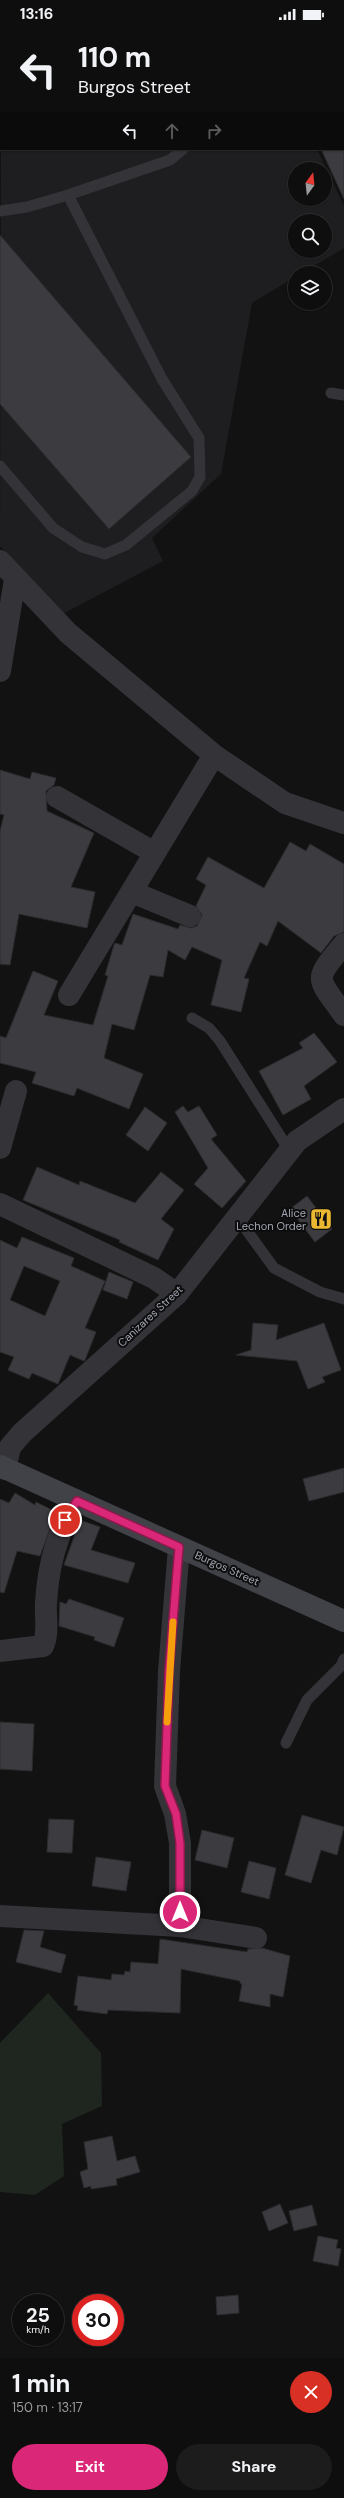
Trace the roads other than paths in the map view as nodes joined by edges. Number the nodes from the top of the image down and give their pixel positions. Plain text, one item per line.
1 (182, 150) edge
2 (68, 196) junction
3 (0, 211) edge
4 (331, 393) dead end
5 (344, 395) edge
6 (0, 466) edge
7 (0, 561) edge
8 (15, 579) junction
9 (0, 671) edge
10 (214, 756) junction
11 (57, 797) dead end
12 (344, 823) edge
13 (155, 853) junction
14 (132, 892) junction
15 (190, 916) dead end
16 (344, 944) edge
17 (69, 995) dead end
18 (344, 1015) edge
19 (192, 1018) dead end
20 (16, 1091) dead end
21 (344, 1109) edge
22 (0, 1148) edge
23 (290, 1150) junction
24 (0, 1204) edge
25 (237, 1217) junction
26 (176, 1294) junction
27 (344, 1299) edge
28 (2, 1467) edge
29 (77, 1501) junction
30 (179, 1547) junction
31 (344, 1621) edge
32 (0, 1652) edge
33 (344, 1659) edge
34 (286, 1743) dead end
35 (0, 1916) edge
36 (180, 1926) junction
37 (256, 1938) dead end

1 - 2 lane
2 - 3 lane
2 - 6 lane
4 - 5 lane
7 - 8 street
8 - 9 street
8 - 10 street
10 - 12 street
10 - 13 street
11 - 13 street
13 - 14 street
14 - 15 street
14 - 17 street
16 - 18 street
19 - 23 lane
20 - 22 street
21 - 23 street, Canizares Street
23 - 25 street, Canizares Street
24 - 26 street
25 - 26 street, Canizares Street
25 - 27 lane
26 - 28 street, Canizares Street
28 - 29 street, Burgos Street
29 - 30 street, Burgos Street
29 - 32 street
30 - 31 street, Burgos Street
30 - 36 street
33 - 34 lane
35 - 36 street
36 - 37 street

